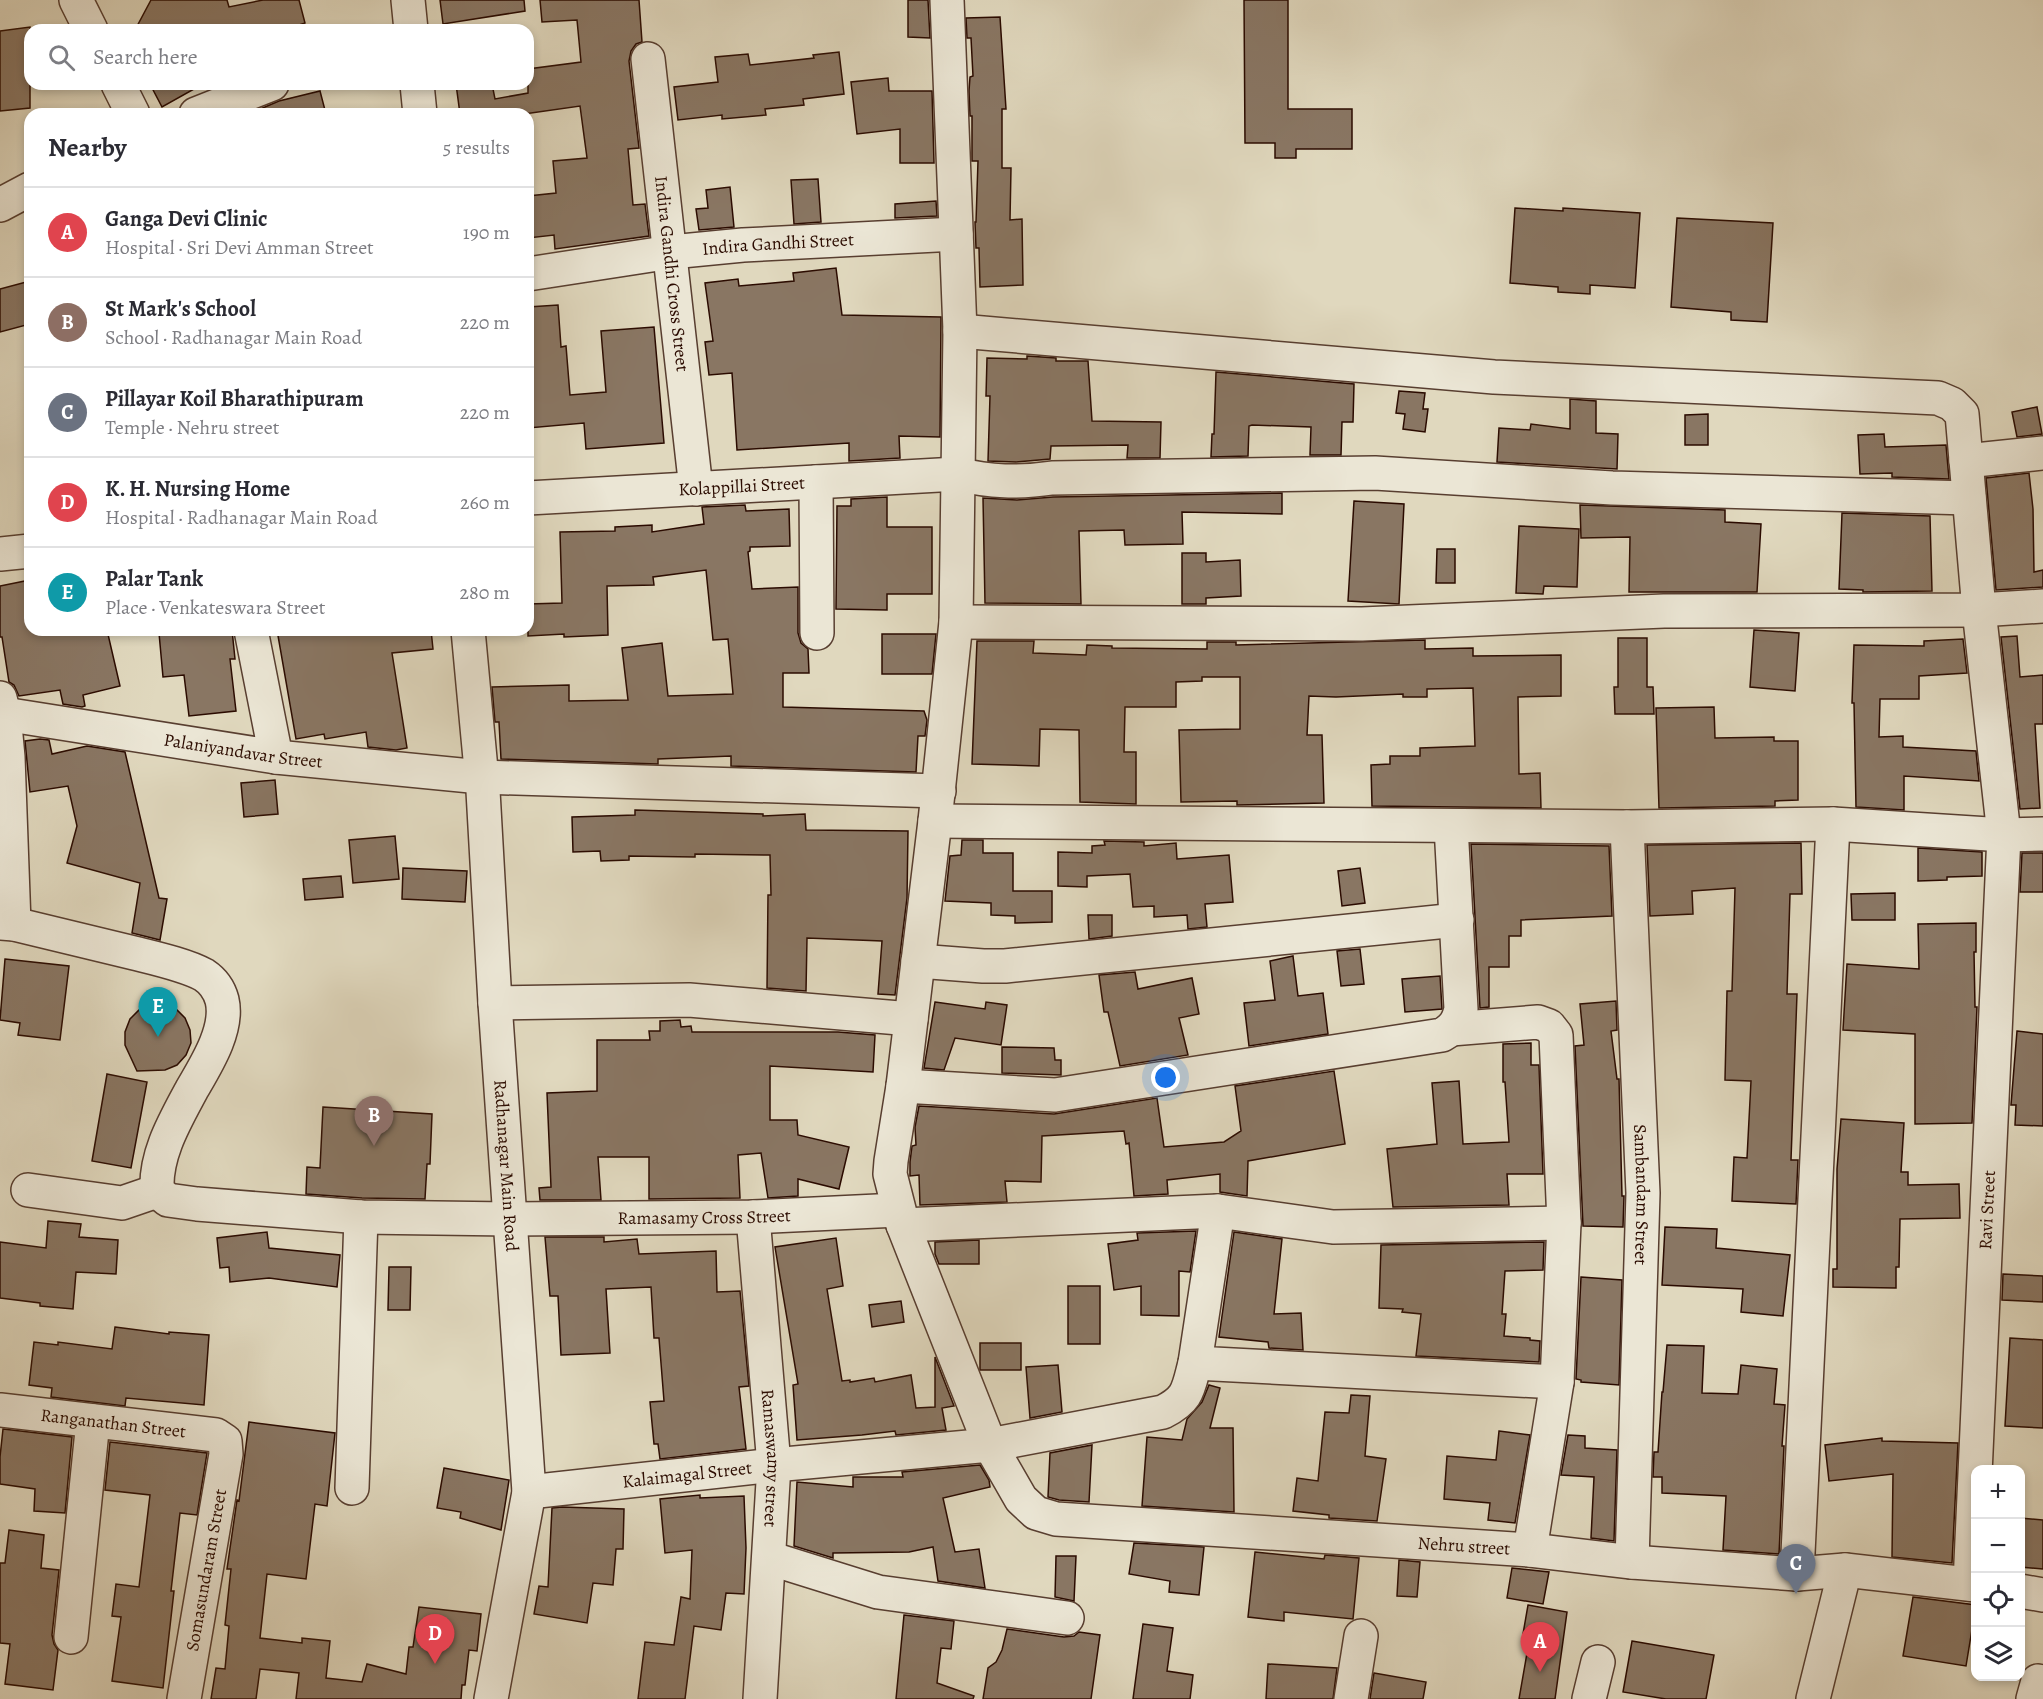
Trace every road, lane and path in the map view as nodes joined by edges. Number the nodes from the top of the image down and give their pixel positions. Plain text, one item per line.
1 (76, 0) edge
2 (408, 0) edge
3 (947, 0) edge
4 (88, 24) edge
5 (410, 24) edge
6 (648, 59) dead end
7 (121, 90) edge
8 (257, 90) edge
9 (418, 90) edge
10 (130, 108) edge
11 (211, 108) edge
12 (419, 108) edge
13 (24, 192) edge
14 (0, 205) edge
15 (956, 234) junction
16 (671, 252) junction
17 (534, 273) edge
18 (960, 332) junction
19 (2043, 453) edge
20 (1966, 461) junction
21 (957, 474) junction
22 (816, 482) junction
23 (696, 489) junction
24 (534, 498) edge
25 (1969, 498) junction
26 (24, 552) edge
27 (0, 554) edge
28 (2043, 606) edge
29 (1979, 610) junction
30 (956, 622) junction
31 (817, 633) dead end
32 (252, 636) edge
33 (469, 636) edge
34 (2, 706) edge
35 (276, 757) junction
36 (481, 777) junction
37 (937, 806) junction
38 (1833, 824) junction
39 (1452, 826) junction
40 (1627, 827) junction
41 (2043, 834) edge
42 (2004, 835) junction
43 (1457, 920) junction
44 (7, 923) edge
45 (918, 961) junction
46 (495, 1004) junction
47 (911, 1019) junction
48 (1451, 1029) junction
49 (903, 1086) junction
50 (28, 1190) dead end
51 (157, 1191) junction
52 (1218, 1211) junction
53 (361, 1217) junction
54 (753, 1217) junction
55 (901, 1217) junction
56 (510, 1219) junction
57 (1564, 1223) junction
58 (1196, 1363) junction
59 (1557, 1382) junction
60 (0, 1410) edge
61 (93, 1421) junction
62 (225, 1441) joint
63 (990, 1445) junction
64 (774, 1465) junction
65 (352, 1488) dead end
66 (529, 1492) junction
67 (1530, 1550) junction
68 (769, 1558) junction
69 (1632, 1562) junction
70 (1845, 1570) junction
71 (1973, 1573) edge
72 (1797, 1574) junction
73 (1971, 1585) edge
74 (2025, 1592) edge
75 (2043, 1595) edge
76 (1067, 1618) dead end
77 (1361, 1636) dead end
78 (71, 1637) dead end
79 (1598, 1662) dead end
80 (184, 1699) edge
81 (491, 1699) edge
82 (760, 1699) edge
83 (1351, 1699) edge
84 (1589, 1699) edge
85 (1813, 1699) edge

1 - 4 street
2 - 5 street
3 - 15 street, Nehru street
6 - 16 street, Indira Gandhi Cross Street
7 - 10 street
8 - 11 street
9 - 12 street
13 - 14 street
15 - 16 street, Indira Gandhi Street
15 - 18 street, Nehru street
16 - 17 street, Indira Gandhi Street
16 - 23 street, Indira Gandhi Cross Street
18 - 20 street, Ravi Street
18 - 21 street, Nehru street
19 - 20 street
20 - 25 street, Ravi Street
21 - 22 street, Kolappillai Street
21 - 25 street, Kolappillai Street
21 - 30 street, Nehru street
22 - 23 street, Kolappillai Street
22 - 31 street
23 - 24 street, Kolappillai Street
25 - 29 street, Ravi Street
26 - 27 street
28 - 29 street
29 - 30 street
29 - 42 street, Ravi Street
30 - 37 street, Nehru street
32 - 35 street
33 - 36 street, Radhanagar Main Road
34 - 35 street, Palaniyandavar Street
34 - 44 street
35 - 36 street, Palaniyandavar Street
36 - 37 street, Palaniyandavar Street
36 - 46 street, Radhanagar Main Road
37 - 39 street, Palaniyandavar Street
37 - 45 street, Nehru street
38 - 40 street, Palaniyandavar Street
38 - 42 street, Palaniyandavar Street
38 - 72 street
39 - 40 street, Palaniyandavar Street
39 - 43 street
40 - 69 street, Sambandam Street
41 - 42 street, Palaniyandavar Street
42 - 71 street, Ravi Street
43 - 45 street
43 - 48 street
44 - 51 street
45 - 47 street, Nehru street
46 - 47 street
46 - 56 street, Radhanagar Main Road
47 - 49 street, Nehru street
48 - 49 street
48 - 57 street
49 - 55 street, Nehru street
50 - 51 street
51 - 53 street, Ramasamy Cross Street
52 - 55 street, Ramasamy Cross Street
52 - 57 street, Ramasamy Cross Street
52 - 58 street, Kalaimagal Street
53 - 56 street, Ramasamy Cross Street
53 - 65 street
54 - 55 street, Ramasamy Cross Street
54 - 56 street, Ramasamy Cross Street
54 - 64 street, Ramaswamy street
55 - 63 street, Nehru street
56 - 66 street, Radhanagar Main Road
57 - 59 street
58 - 59 street
58 - 63 street, Kalaimagal Street
59 - 67 street
60 - 61 street, Ranganathan Street
61 - 62 street, Ranganathan Street
61 - 78 street
62 - 80 street, Somasundaram Street
63 - 64 street, Kalaimagal Street
63 - 67 street, Nehru street
64 - 66 street, Kalaimagal Street
64 - 68 street, Ramaswamy street
66 - 81 street, Radhanagar Main Road
67 - 69 street, Nehru street
68 - 76 street
68 - 82 street, Ramaswamy street
69 - 72 street, Nehru street
70 - 72 street, Nehru street
70 - 73 street, Nehru street
70 - 85 street
74 - 75 street
77 - 83 street
79 - 84 street

